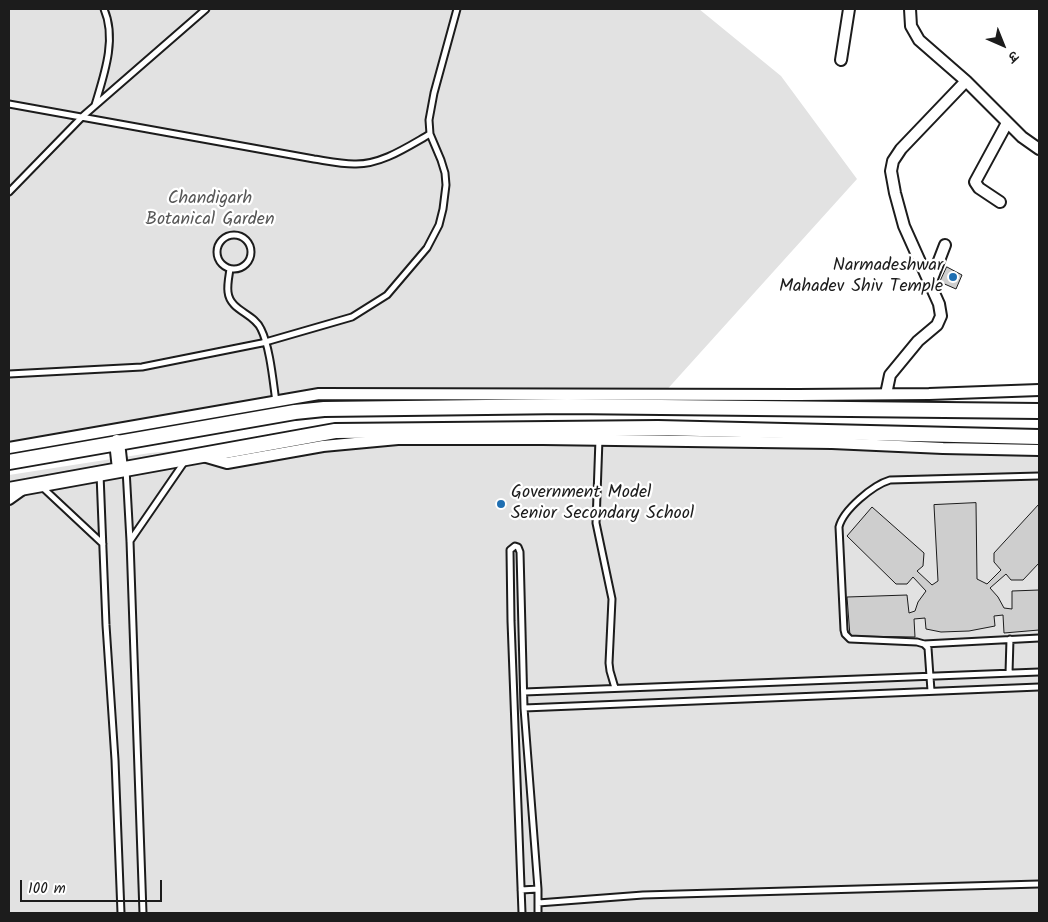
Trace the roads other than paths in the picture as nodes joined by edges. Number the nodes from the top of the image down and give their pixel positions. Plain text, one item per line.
1 (104, 9) edge
2 (206, 9) edge
3 (457, 9) edge
4 (849, 9) edge
5 (910, 9) edge
6 (841, 60) dead end
7 (966, 81) junction
8 (9, 104) edge
9 (95, 106) junction
10 (83, 116) junction
11 (1007, 123) junction
12 (430, 134) junction
13 (1039, 150) edge
14 (9, 192) edge
15 (1000, 202) dead end
16 (945, 245) dead end
17 (230, 269) junction
18 (930, 284) junction
19 (266, 342) junction
20 (9, 374) edge
21 (1039, 390) edge
22 (886, 394) junction
23 (276, 402) junction
24 (1039, 411) edge
25 (599, 434) junction
26 (1039, 437) edge
27 (117, 442) junction
28 (9, 448) edge
29 (1039, 450) edge
30 (195, 456) junction
31 (9, 462) edge
32 (123, 469) junction
33 (100, 473) junction
34 (1039, 476) edge
35 (33, 485) junction
36 (9, 490) edge
37 (9, 499) edge
38 (130, 541) junction
39 (103, 544) junction
40 (1039, 638) edge
41 (1010, 639) junction
42 (924, 644) junction
43 (1039, 672) edge
44 (1009, 673) junction
45 (930, 676) junction
46 (1039, 687) edge
47 (615, 688) junction
48 (932, 691) junction
49 (524, 692) junction
50 (524, 708) junction
51 (1039, 884) edge
52 (521, 890) junction
53 (538, 890) junction
54 (538, 904) junction
55 (121, 913) edge
56 (143, 913) edge
57 (522, 913) edge
58 (538, 913) edge

1 - 9 lane
2 - 9 lane
3 - 12 lane
4 - 6 street
5 - 7 street
7 - 11 street
7 - 18 street
8 - 10 lane
9 - 10 lane
10 - 12 lane
10 - 14 lane
11 - 13 street
11 - 15 street
12 - 19 lane
16 - 18 street
17 - 17 lane
17 - 19 lane
18 - 22 street
19 - 20 lane
19 - 23 lane
21 - 22 street
22 - 23 street
23 - 28 street
24 - 27 main road
25 - 26 main road
25 - 29 street
25 - 30 main road
25 - 47 lane
27 - 31 main road
27 - 32 main road
30 - 32 main road
30 - 38 lane
32 - 33 main road
32 - 38 lane
33 - 35 main road
33 - 39 lane
34 - 42 lane
35 - 36 main road
35 - 37 street
35 - 39 lane
38 - 56 lane
39 - 55 lane
40 - 41 lane
41 - 42 lane
41 - 44 lane
42 - 45 lane
43 - 44 lane
44 - 45 lane
45 - 47 lane
45 - 48 lane
46 - 48 lane
47 - 49 lane
48 - 50 lane
49 - 50 lane
49 - 52 lane
50 - 53 lane
51 - 54 lane
52 - 53 lane
52 - 57 lane
53 - 54 lane
54 - 58 lane

